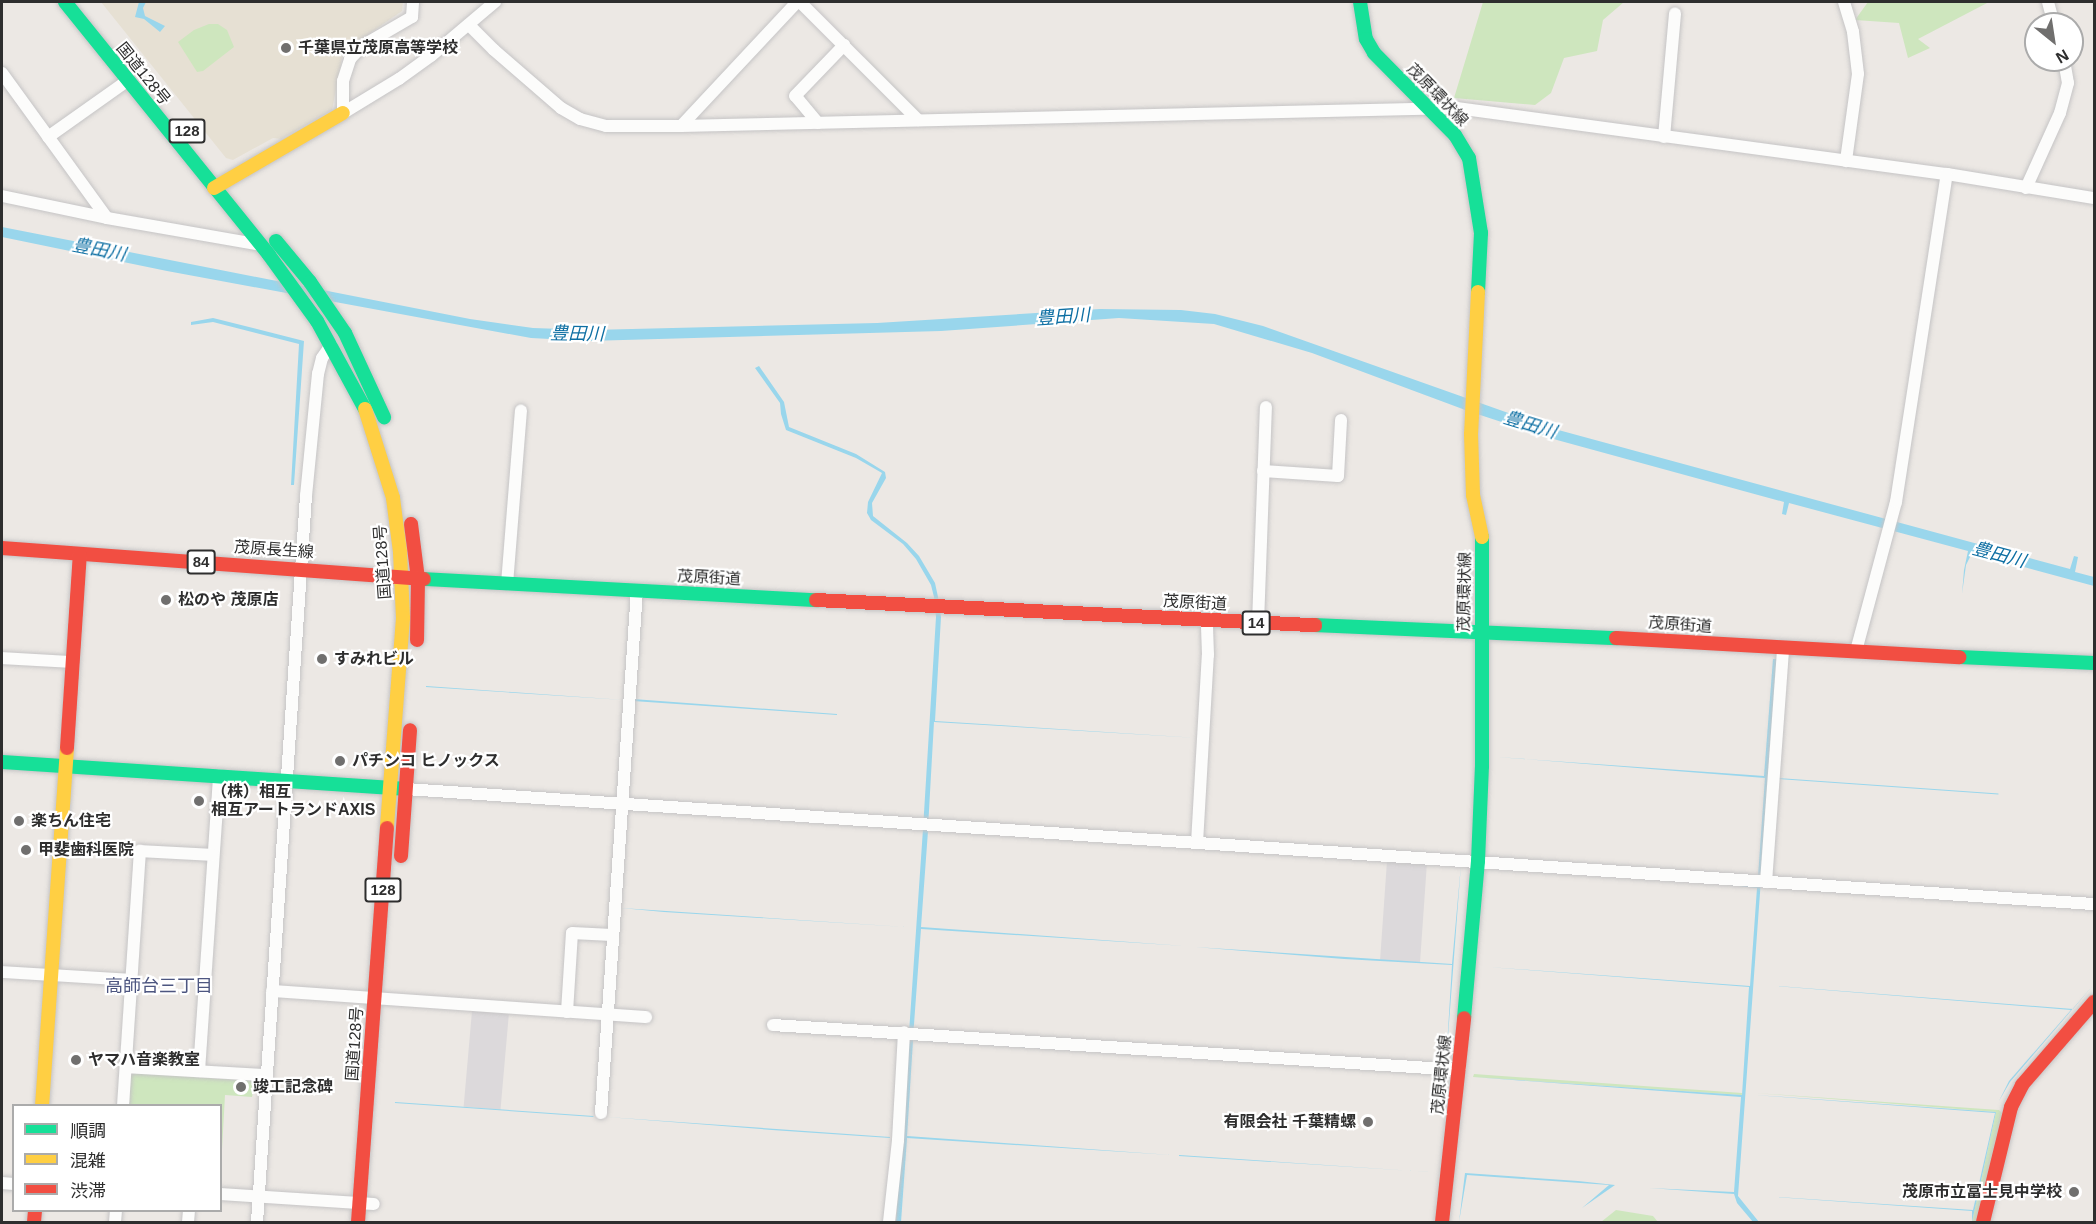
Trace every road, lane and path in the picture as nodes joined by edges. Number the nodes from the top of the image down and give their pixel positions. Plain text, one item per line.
1 (65, 2) edge
2 (413, 2) edge
3 (495, 2) edge
4 (799, 2) edge
5 (1360, 2) edge
6 (1844, 2) edge
7 (1675, 13) dead end
8 (470, 24) junction
9 (105, 29) dead end
10 (844, 45) junction
11 (2066, 72) edge
12 (2, 73) edge
13 (127, 81) junction
14 (1424, 107) junction
15 (343, 113) junction
16 (918, 120) junction
17 (818, 123) junction
18 (681, 126) junction
19 (48, 137) junction
20 (1664, 137) junction
21 (1846, 161) junction
22 (1947, 174) junction
23 (226, 179) junction
24 (214, 188) junction
25 (2026, 188) junction
26 (2, 196) edge
27 (2094, 198) edge
28 (107, 218) junction
29 (277, 242) junction
30 (265, 250) junction
31 (331, 345) junction
32 (1266, 407) dead end
33 (521, 411) dead end
34 (1341, 420) dead end
35 (389, 432) dead end
36 (1263, 471) junction
37 (404, 485) dead end
38 (2, 548) edge
39 (80, 554) junction
40 (300, 568) junction
41 (401, 577) junction
42 (418, 579) junction
43 (507, 584) junction
44 (637, 590) junction
45 (1207, 620) junction
46 (1258, 623) junction
47 (1480, 632) junction
48 (1783, 649) junction
49 (1856, 651) junction
50 (416, 652) dead end
51 (2, 658) edge
52 (72, 662) junction
53 (2094, 663) edge
54 (411, 720) dead end
55 (2, 762) edge
56 (65, 766) junction
57 (219, 776) junction
58 (285, 781) junction
59 (390, 788) junction
60 (406, 789) junction
61 (623, 803) junction
62 (1197, 843) junction
63 (213, 855) junction
64 (1478, 861) junction
65 (400, 870) dead end
66 (1766, 882) junction
67 (2094, 904) edge
68 (612, 935) junction
69 (2, 972) edge
70 (51, 975) junction
71 (131, 980) junction
72 (272, 991) junction
73 (375, 998) junction
74 (2094, 1002) edge
75 (567, 1012) junction
76 (607, 1014) junction
77 (646, 1017) dead end
78 (773, 1025) dead end
79 (904, 1032) junction
80 (126, 1066) junction
81 (1460, 1070) junction
82 (199, 1071) junction
83 (266, 1075) junction
84 (42, 1104) edge
85 (123, 1104) edge
86 (601, 1113) dead end
87 (222, 1194) edge
88 (258, 1197) junction
89 (374, 1198) joint
90 (359, 1203) junction
91 (257, 1222) edge
92 (358, 1222) edge
93 (372, 1222) edge
94 (889, 1222) edge
95 (1442, 1222) edge
96 (1983, 1222) edge

1 - 13 main road, 国道128号 / 128
2 - 15 street
3 - 8 street
4 - 10 street
4 - 18 street
5 - 14 main road, 茂原環状線
6 - 21 street
7 - 20 street
8 - 15 street
8 - 18 street
9 - 23 main road, 国道128号 / 128
10 - 16 street
10 - 17 street
11 - 25 street
12 - 19 street
13 - 19 street
13 - 24 main road, 国道128号 / 128
14 - 16 street
14 - 20 street
14 - 47 main road, 茂原環状線
15 - 23 main road
16 - 17 street
17 - 18 street
19 - 28 street
20 - 21 street
21 - 22 street
22 - 25 street
22 - 49 street
23 - 24 main road
23 - 29 main road, 国道128号 / 128
24 - 30 main road, 国道128号 / 128
25 - 27 street
26 - 28 street
28 - 30 street
29 - 30 street
29 - 35 main road, 国道128号 / 128
30 - 31 main road, 国道128号 / 128
31 - 40 street
31 - 41 main road, 国道128号 / 128
32 - 36 street
33 - 43 street
34 - 36 street
36 - 46 street
37 - 42 main road, 国道128号
38 - 39 main road, 茂原長生線 / 84
39 - 40 main road, 茂原長生線 / 84
39 - 52 main road
40 - 41 main road, 茂原長生線 / 84
40 - 58 street
41 - 42 main road, 茂原街道 / 14
41 - 59 main road, 国道128号 / 128
42 - 43 main road, 茂原街道 / 14
42 - 50 main road, 国道128号
43 - 44 main road, 茂原街道 / 14
44 - 45 main road, 茂原街道 / 14
44 - 61 street
45 - 46 main road, 茂原街道 / 14
45 - 62 street
46 - 47 main road, 茂原街道 / 14
47 - 48 main road, 茂原街道 / 14
47 - 64 main road, 茂原環状線
48 - 49 main road, 茂原街道 / 14
48 - 66 street
49 - 53 main road, 茂原街道 / 14
51 - 52 street
52 - 56 main road
54 - 60 main road, 128
55 - 56 main road
56 - 57 main road
56 - 70 main road
57 - 58 main road
57 - 63 street
58 - 59 main road
58 - 72 street
59 - 60 main road
59 - 73 main road, 国道128号 / 128
60 - 61 street
60 - 65 main road, 128
61 - 62 street
61 - 68 street
62 - 64 street
63 - 71 street
63 - 82 street
64 - 66 street
64 - 81 main road, 茂原環状線
66 - 67 street
68 - 75 street
68 - 76 street
69 - 70 street
70 - 71 street
70 - 84 main road
71 - 80 street
72 - 73 street
72 - 83 street
73 - 75 street
73 - 90 main road, 国道128号 / 128
74 - 96 main road
75 - 76 street
76 - 77 street
76 - 86 street
78 - 79 street
79 - 81 street
79 - 94 street
80 - 82 street
80 - 85 street
81 - 95 main road, 茂原環状線
82 - 83 street
83 - 88 street
87 - 88 street
88 - 90 street
88 - 91 street
89 - 90 street
89 - 93 main road
90 - 92 main road, 国道128号 / 128

